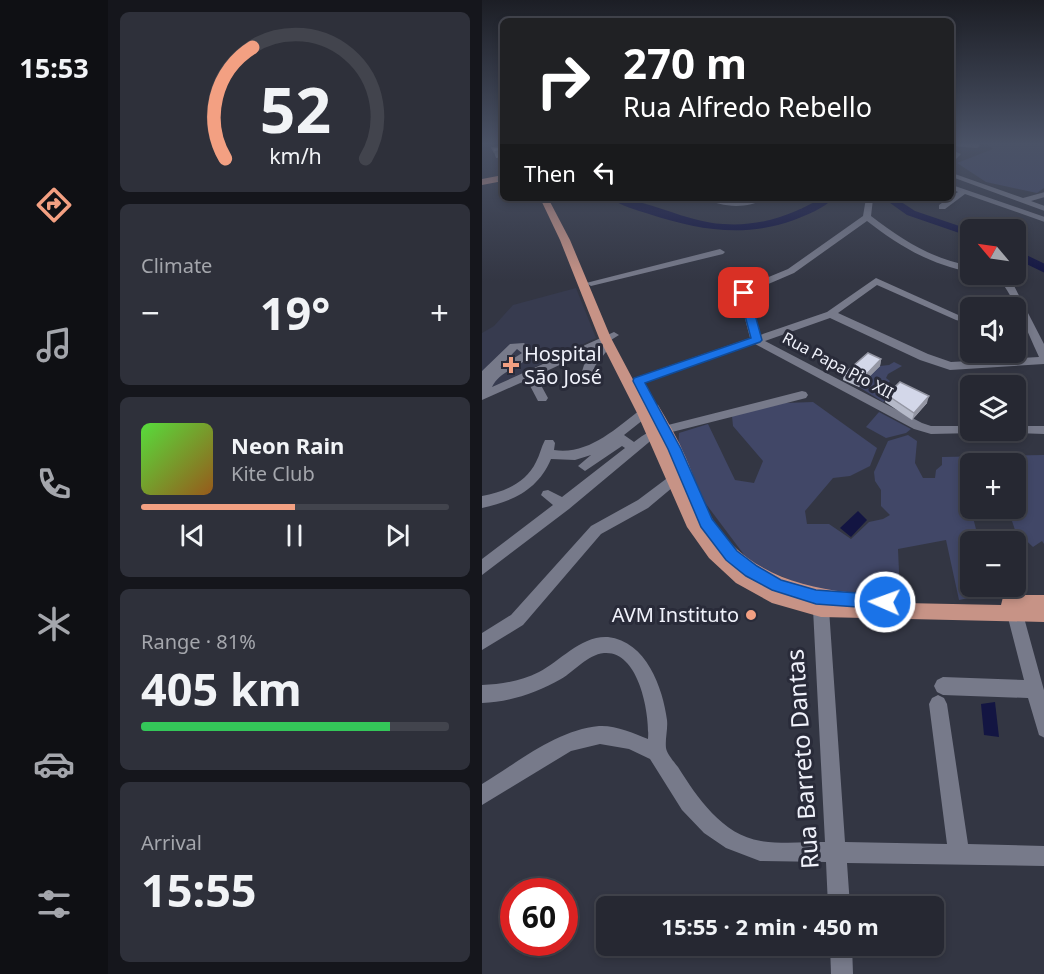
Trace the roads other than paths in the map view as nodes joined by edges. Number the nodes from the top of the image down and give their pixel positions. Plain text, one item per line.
1 (960, 189) edge
2 (991, 189) edge
3 (965, 191) junction
4 (1044, 194) edge
5 (954, 199) edge
6 (546, 201) edge
7 (555, 201) edge
8 (720, 201) edge
9 (755, 201) edge
10 (869, 201) edge
11 (951, 201) edge
12 (1022, 201) junction
13 (942, 207) dead end
14 (1044, 209) edge
15 (867, 218) junction
16 (1044, 220) edge
17 (720, 252) dead end
18 (960, 267) edge
19 (591, 283) junction
20 (1008, 285) edge
21 (831, 314) junction
22 (960, 318) dead end
23 (609, 339) junction
24 (756, 340) junction
25 (1044, 359) edge
26 (529, 374) junction
27 (482, 378) edge
28 (585, 381) dead end
29 (638, 381) junction
30 (484, 395) edge
31 (802, 395) dead end
32 (542, 398) dead end
33 (644, 413) junction
34 (960, 430) edge
35 (1026, 430) edge
36 (1044, 430) edge
37 (659, 431) junction
38 (635, 449) junction
39 (585, 466) dead end
40 (674, 478) junction
41 (548, 495) dead end
42 (482, 502) edge
43 (564, 505) junction
44 (482, 568) edge
45 (1044, 603) edge
46 (821, 609) junction
47 (1015, 614) junction
48 (1044, 614) edge
49 (482, 642) edge
50 (1033, 689) junction
51 (482, 694) edge
52 (1044, 729) edge
53 (657, 752) junction
54 (482, 795) edge
55 (837, 852) junction
56 (959, 854) junction
57 (1044, 856) edge
58 (839, 896) edge
59 (841, 956) edge
60 (842, 974) edge

1 - 3 street
2 - 12 street
3 - 5 street
3 - 16 street
4 - 12 street
6 - 23 main road
7 - 19 main road
8 - 9 street
10 - 15 street
11 - 13 street
12 - 14 street
15 - 18 street
15 - 24 street, Rua Papa Pio XII
17 - 19 street
19 - 23 main road
20 - 25 street
21 - 22 street
21 - 24 street
21 - 25 street
23 - 26 street
23 - 28 street
23 - 29 main road
23 - 33 main road
24 - 29 street
24 - 34 street, Rua Papa Pio XII
26 - 30 street
26 - 32 street
27 - 30 street
29 - 37 main road
31 - 37 street
33 - 37 main road
33 - 42 street
35 - 36 street
37 - 38 street
37 - 40 main road
37 - 45 main road
38 - 39 street
38 - 43 street
40 - 46 main road
40 - 49 street
41 - 43 street
43 - 44 street
46 - 47 main road
46 - 55 street, Rua Barreto Dantas
47 - 48 main road
47 - 50 street
50 - 52 street
50 - 56 street
51 - 53 street
53 - 54 street
53 - 55 street
55 - 56 street
55 - 58 street, Rua Barreto Dantas
56 - 57 street
59 - 60 street

